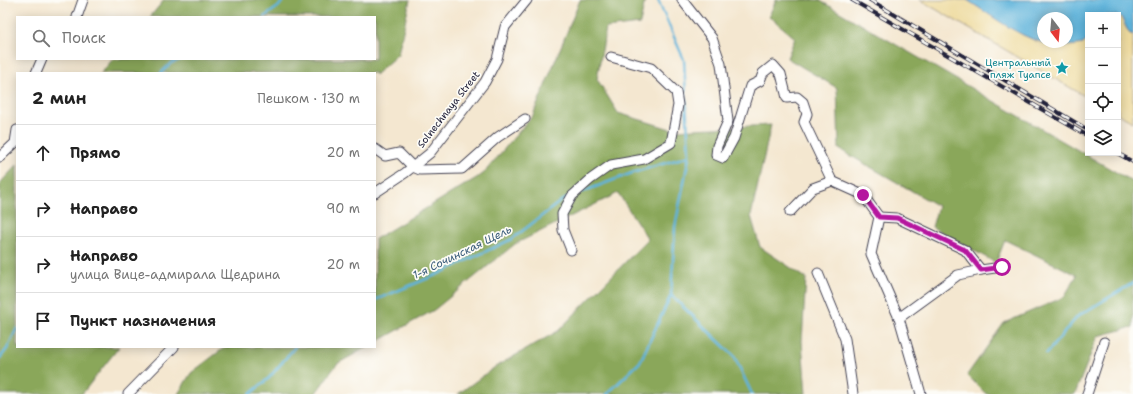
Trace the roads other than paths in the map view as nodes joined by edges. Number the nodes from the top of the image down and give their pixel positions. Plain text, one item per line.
1 (82, 0) edge
2 (528, 0) edge
3 (682, 0) edge
4 (77, 16) edge
5 (611, 57) dead end
6 (42, 60) edge
7 (36, 72) edge
8 (525, 119) dead end
9 (16, 134) edge
10 (376, 150) edge
11 (0, 157) edge
12 (413, 167) junction
13 (832, 181) junction
14 (376, 192) edge
15 (790, 212) dead end
16 (879, 217) junction
17 (571, 250) dead end
18 (1002, 267) dead end
19 (981, 270) junction
20 (818, 274) dead end
21 (899, 318) junction
22 (1104, 342) dead end
23 (173, 348) edge
24 (128, 394) edge
25 (853, 394) edge
26 (921, 394) edge
27 (1087, 394) edge

1 - 4 street
2 - 12 street, Solnechnaya Street
3 - 13 street
5 - 17 street
6 - 7 street
8 - 12 street
9 - 11 street
10 - 12 street
12 - 14 street, Solnechnaya Street
13 - 15 street
13 - 16 street
16 - 19 street
16 - 21 street
18 - 19 street
19 - 21 street
20 - 25 street
21 - 26 street
22 - 27 street
23 - 24 street

